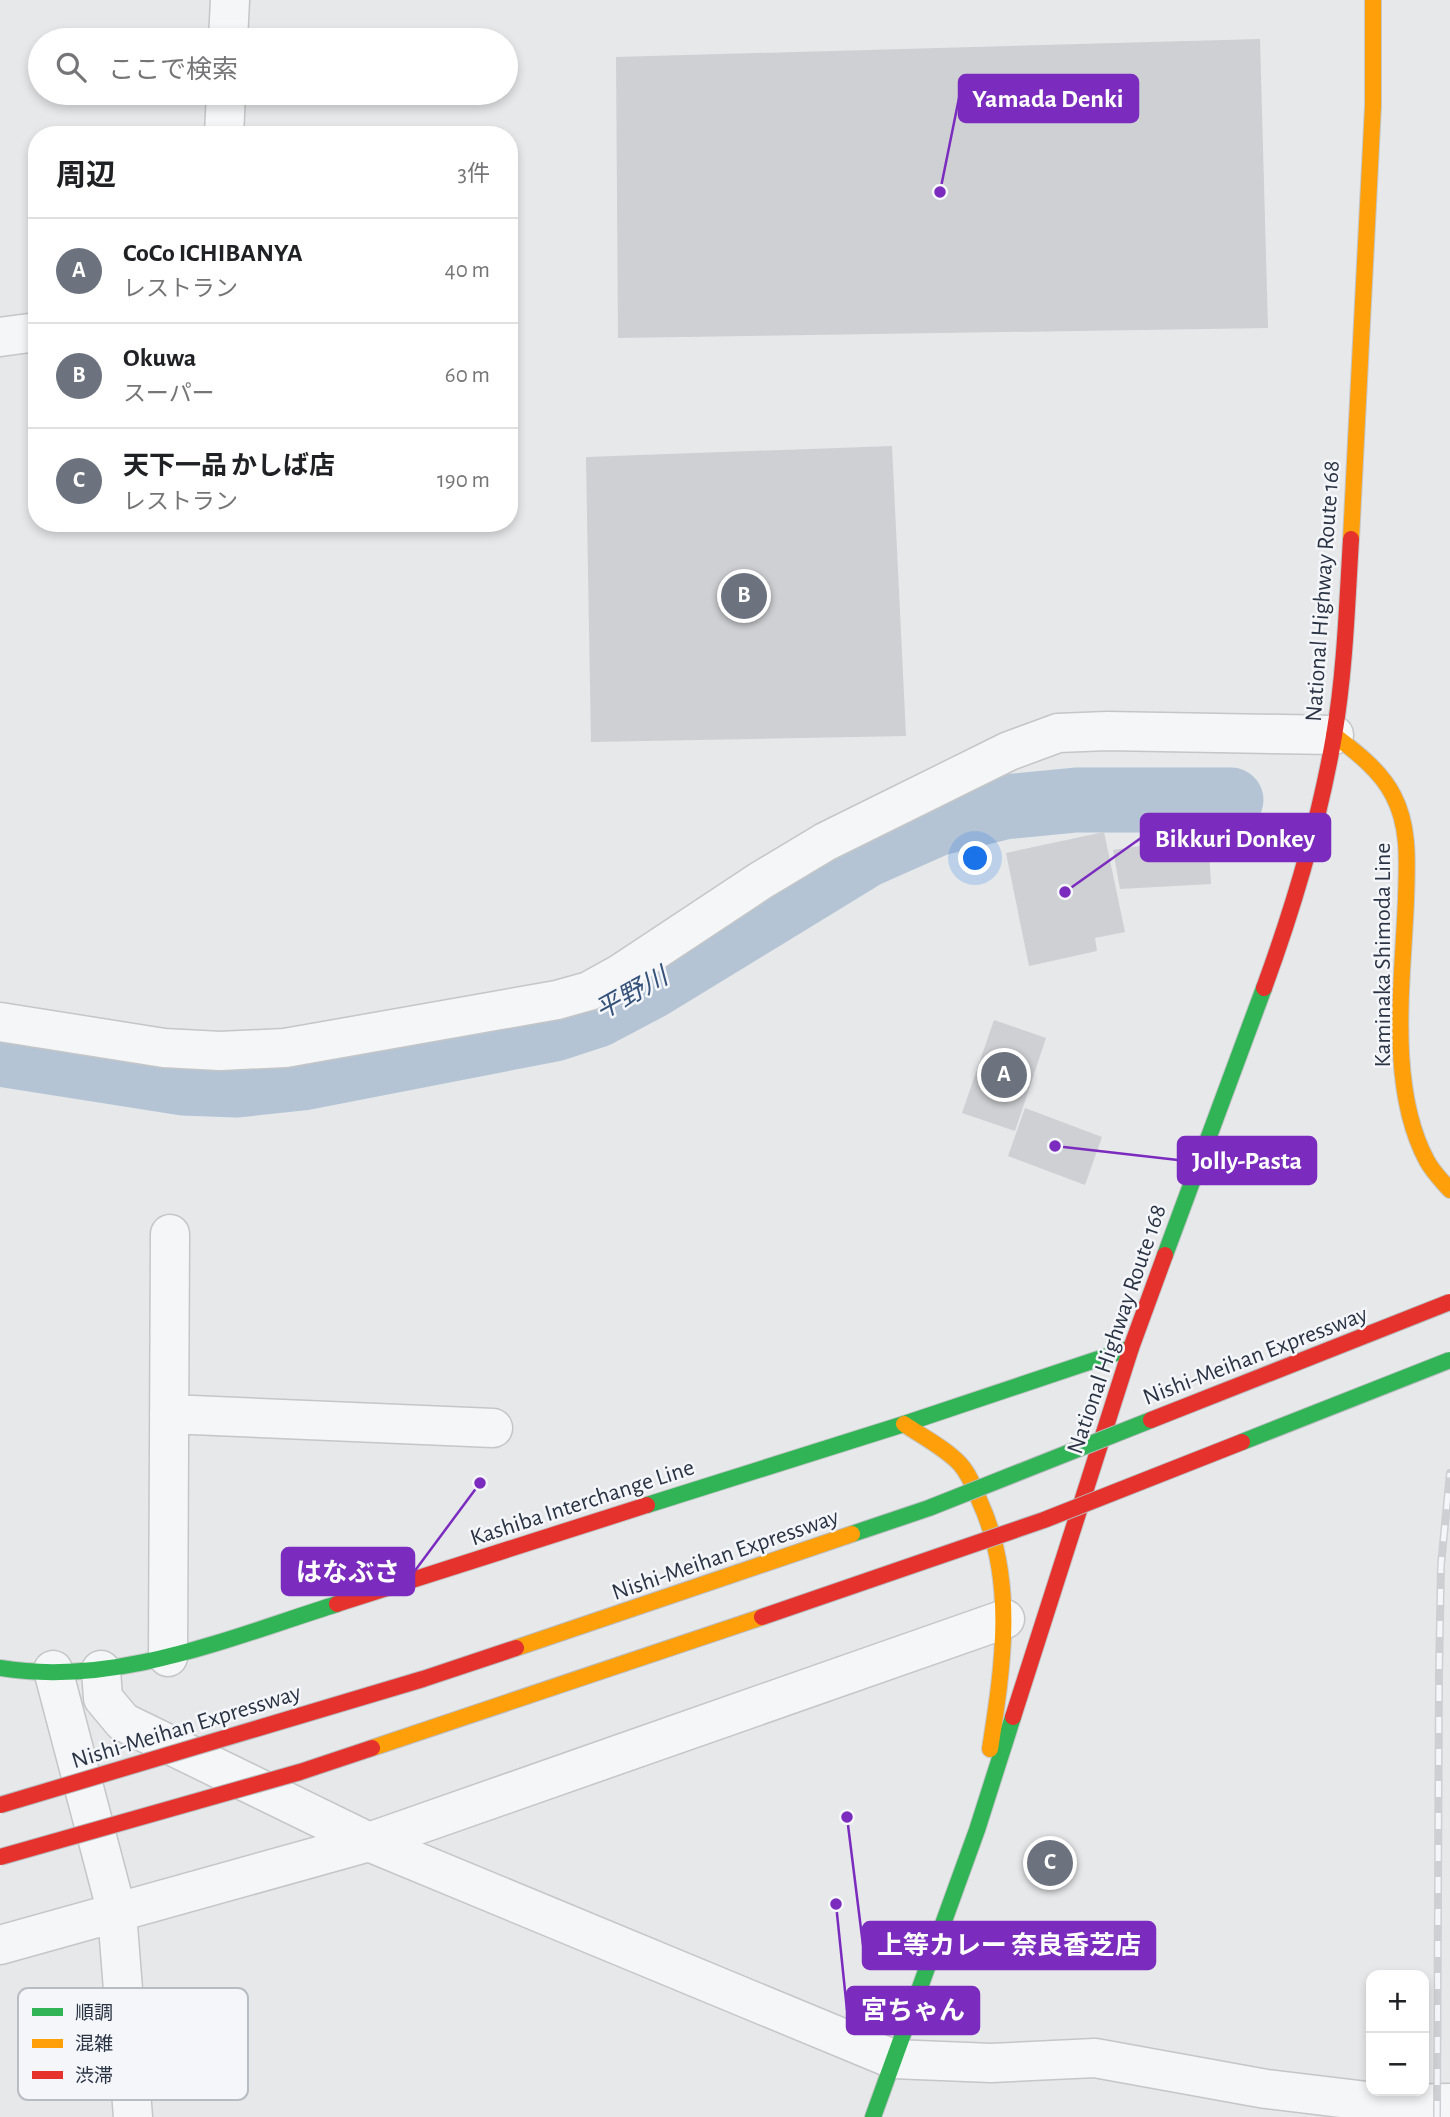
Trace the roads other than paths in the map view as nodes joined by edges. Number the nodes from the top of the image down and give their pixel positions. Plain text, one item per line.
1 (230, 0) edge
2 (1373, 0) edge
3 (229, 28) edge
4 (225, 105) edge
5 (224, 126) edge
6 (28, 333) edge
7 (0, 337) edge
8 (1334, 735) junction
9 (0, 1022) edge
10 (1450, 1190) edge
11 (170, 1234) dead end
12 (1450, 1302) edge
13 (1131, 1348) junction
14 (1450, 1360) edge
15 (169, 1415) junction
16 (904, 1424) junction
17 (493, 1428) dead end
18 (1005, 1619) junction
19 (169, 1657) junction
20 (101, 1670) junction
21 (18, 1675) edge
22 (0, 1805) edge
23 (977, 1830) junction
24 (369, 1842) junction
25 (0, 1857) edge
26 (117, 1913) junction
27 (0, 1945) edge
28 (123, 1988) edge
29 (893, 2059) junction
30 (1450, 2103) edge
31 (873, 2117) edge

1 - 3 street
2 - 8 main road, National Highway Route 168
4 - 5 street
6 - 7 street
8 - 9 street
8 - 10 main road, Kaminaka Shimoda Line
8 - 13 main road, National Highway Route 168
11 - 15 street
12 - 22 main road, Nishi-Meihan Expressway, bridge
13 - 16 main road, Kashiba Interchange Line
13 - 23 main road, National Highway Route 168
14 - 25 main road, bridge
15 - 17 street
15 - 19 street
16 - 18 main road
16 - 19 main road, Kashiba Interchange Line
18 - 23 main road
18 - 24 street
19 - 20 main road, Kashiba Interchange Line
20 - 21 main road, Kashiba Interchange Line
20 - 24 street
21 - 26 street
23 - 29 main road, National Highway Route 168
24 - 26 street
24 - 29 street
26 - 27 street
26 - 28 street
29 - 30 street
29 - 31 main road, National Highway Route 168

